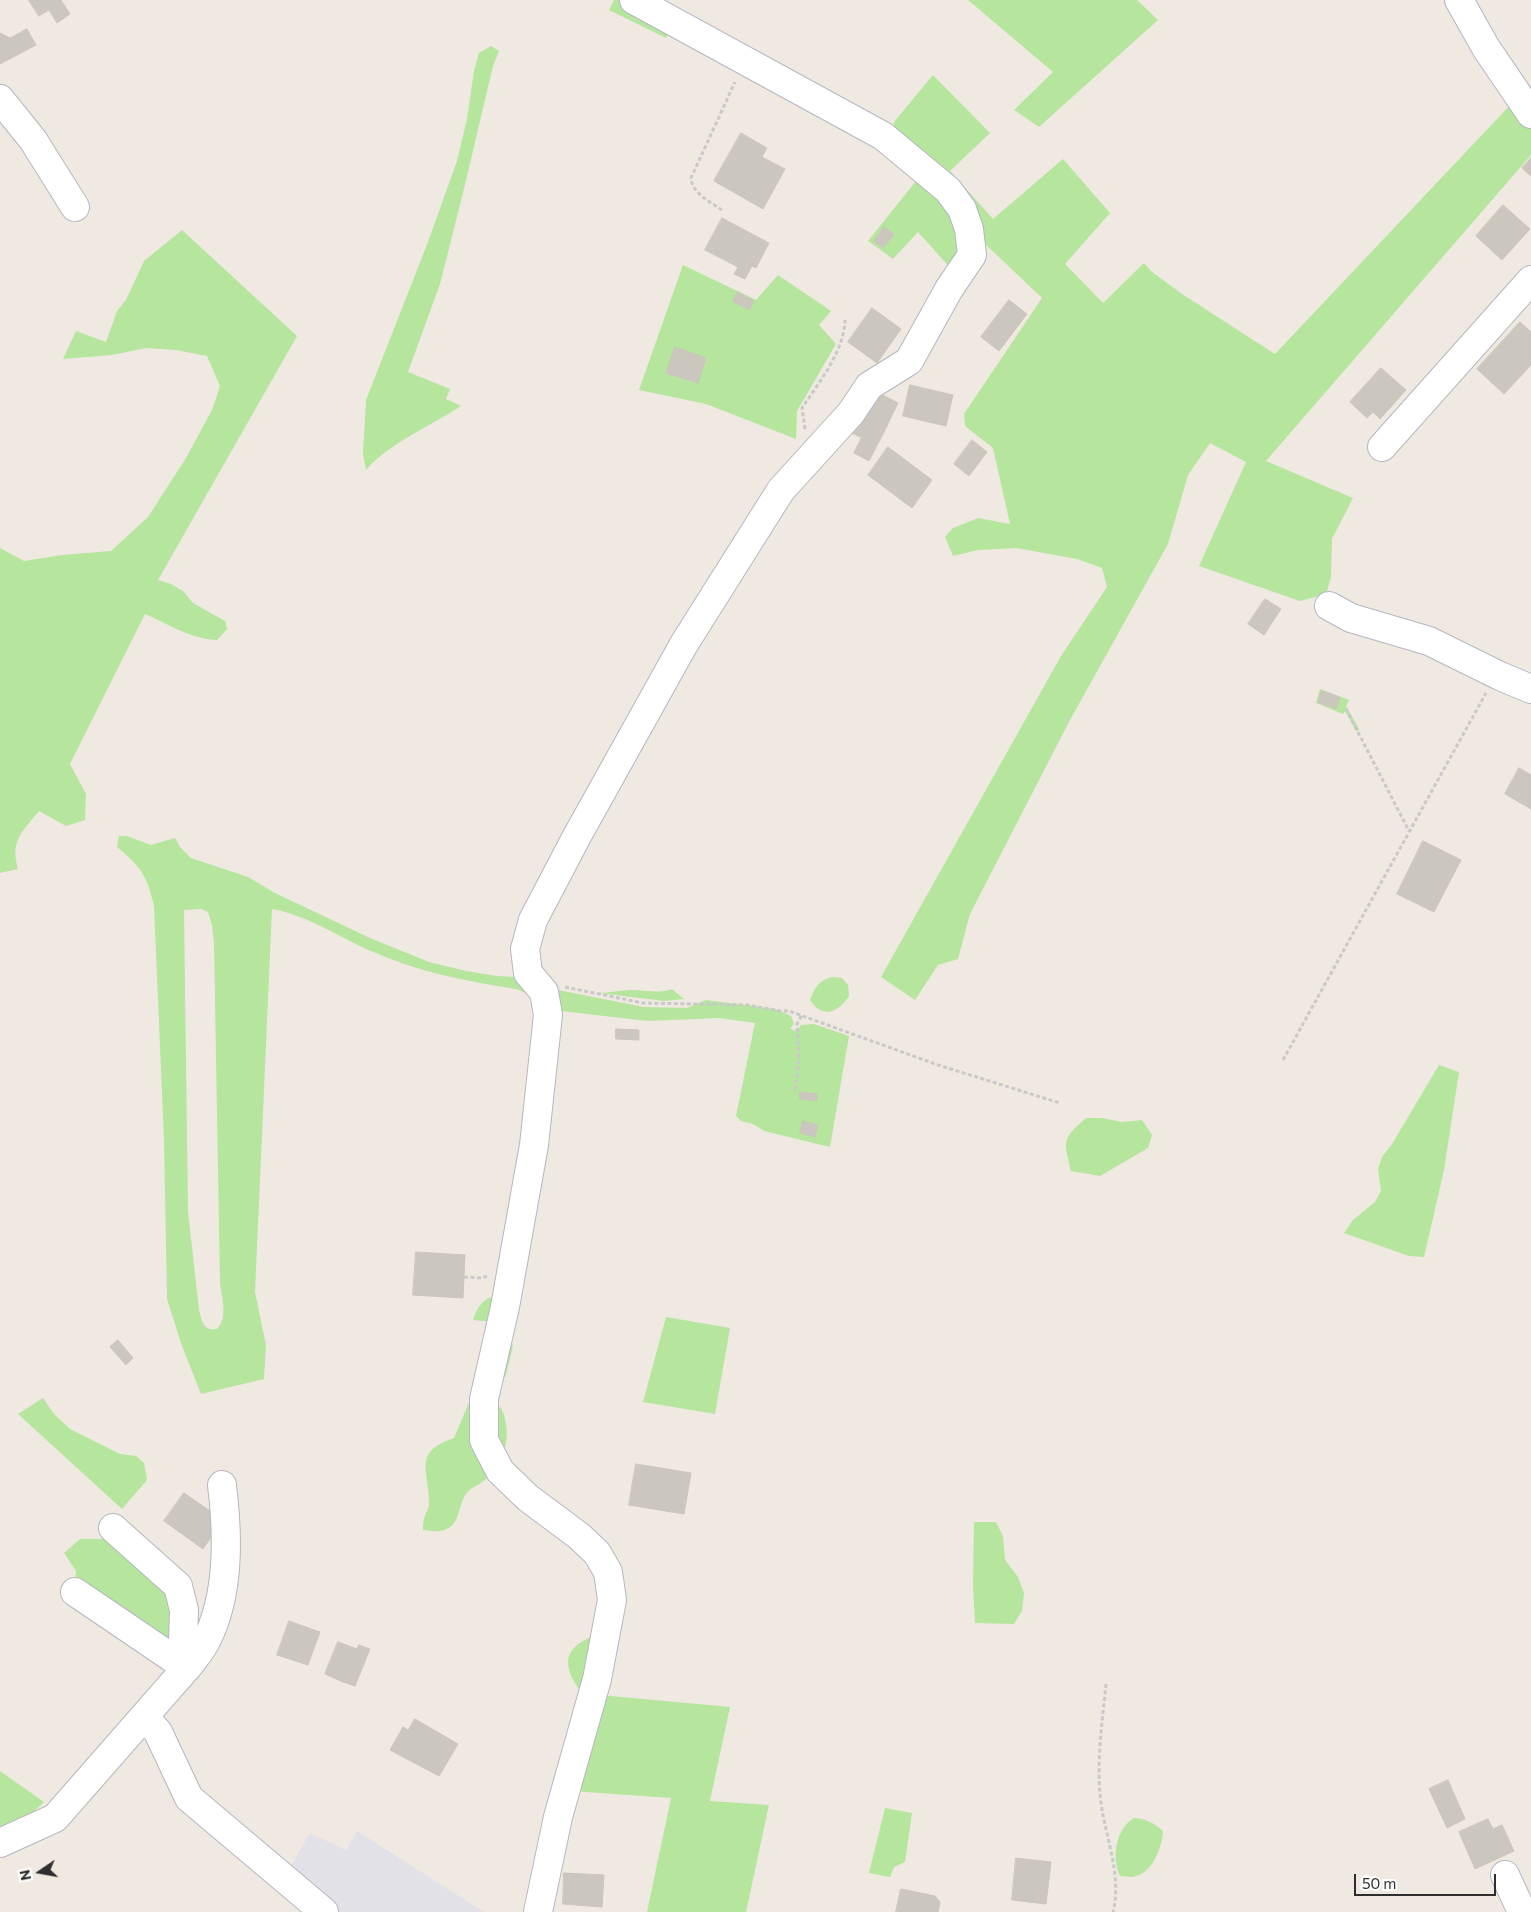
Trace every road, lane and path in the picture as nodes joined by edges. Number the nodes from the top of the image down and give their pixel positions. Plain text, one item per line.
1 (634, 0) edge
2 (1459, 0) edge
3 (746, 61) junction
4 (0, 100) edge
5 (1531, 114) edge
6 (75, 208) dead end
7 (722, 210) dead end
8 (1531, 280) edge
9 (845, 320) dead end
10 (821, 446) junction
11 (1382, 448) dead end
12 (1329, 606) dead end
13 (1500, 676) junction
14 (1531, 689) edge
15 (1346, 710) dead end
16 (1409, 832) junction
17 (542, 989) junction
18 (802, 1015) junction
19 (1283, 1060) dead end
20 (795, 1090) dead end
21 (1060, 1103) dead end
22 (222, 1484) dead end
23 (113, 1528) dead end
24 (75, 1592) dead end
25 (189, 1666) junction
26 (1106, 1684) dead end
27 (144, 1717) junction
28 (0, 1843) edge
29 (1505, 1875) dead end
30 (324, 1912) edge
31 (538, 1912) edge
32 (1113, 1912) edge
33 (1522, 1912) edge

1 - 3 street
2 - 5 street
3 - 7 path
3 - 10 street
4 - 6 street
8 - 11 street
9 - 10 path
10 - 17 street
12 - 13 street
13 - 14 street
13 - 16 path
15 - 16 path
16 - 19 path
17 - 18 path
17 - 31 street
18 - 20 path
18 - 21 path
22 - 25 street
23 - 25 street
24 - 25 street
25 - 27 street
26 - 32 path
27 - 28 street
27 - 30 street
29 - 33 street

